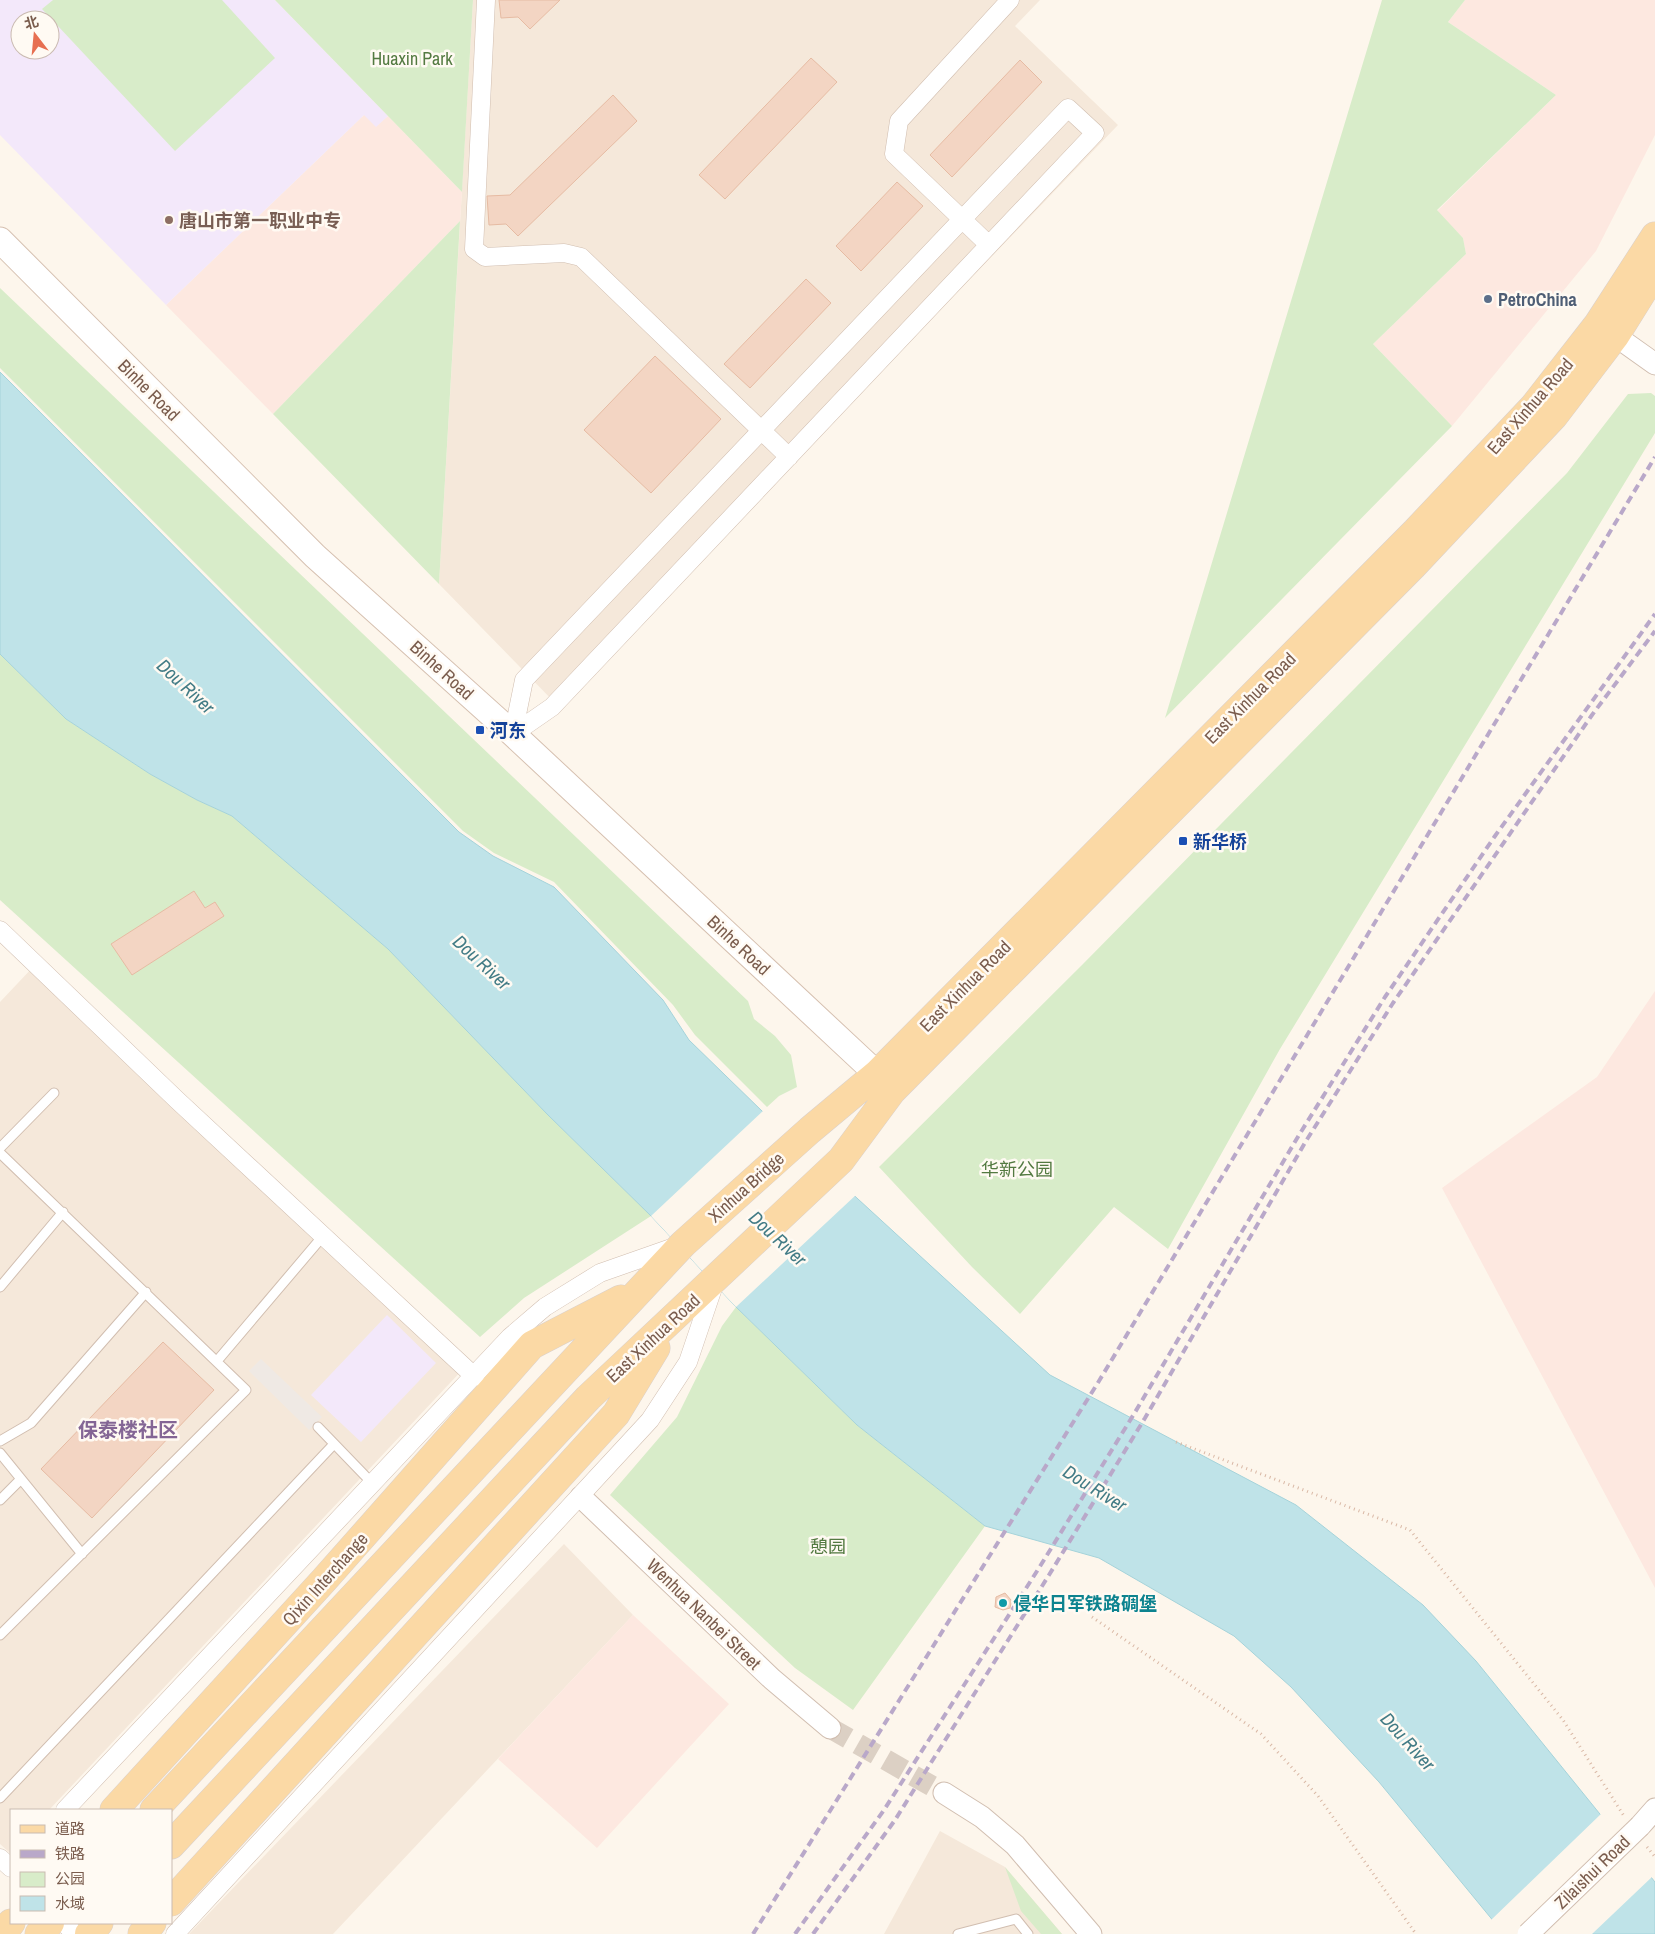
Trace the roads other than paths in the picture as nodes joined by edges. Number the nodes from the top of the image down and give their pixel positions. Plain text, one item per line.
1 (486, 0) edge
2 (1010, 0) edge
3 (962, 220) junction
4 (1655, 236) edge
5 (0, 240) edge
6 (989, 245) junction
7 (1655, 272) edge
8 (1607, 330) junction
9 (1655, 364) edge
10 (761, 430) junction
11 (789, 457) junction
12 (513, 734) junction
13 (3, 940) edge
14 (885, 1082) junction
15 (54, 1092) dead end
16 (810, 1130) joint
17 (0, 1148) edge
18 (0, 1153) edge
19 (63, 1212) junction
20 (323, 1236) junction
21 (682, 1244) junction
22 (716, 1277) junction
23 (0, 1287) edge
24 (640, 1289) junction
25 (146, 1292) junction
26 (676, 1317) junction
27 (217, 1361) junction
28 (475, 1377) junction
29 (318, 1427) dead end
30 (0, 1441) edge
31 (334, 1444) junction
32 (0, 1453) edge
33 (21, 1479) junction
34 (373, 1484) junction
35 (581, 1497) junction
36 (0, 1500) edge
37 (82, 1554) junction
38 (0, 1635) edge
39 (830, 1728) tunnel mouth
40 (944, 1793) tunnel mouth
41 (0, 1798) edge
42 (66, 1809) edge
43 (115, 1809) edge
44 (155, 1809) edge
45 (1655, 1809) edge
46 (172, 1844) edge
47 (0, 1858) edge
48 (10, 1866) edge
49 (172, 1901) edge
50 (10, 1924) edge
51 (49, 1924) edge
52 (65, 1924) edge
53 (98, 1924) edge
54 (151, 1924) edge
55 (1, 1934) edge
56 (39, 1934) edge
57 (75, 1934) edge
58 (89, 1934) edge
59 (142, 1934) edge
60 (174, 1934) edge
61 (958, 1934) edge
62 (1028, 1934) edge
63 (1091, 1934) edge
64 (1528, 1934) edge

1 - 10 street
2 - 3 street
3 - 6 street
3 - 6 street
3 - 10 street
4 - 8 main road, East Xinhua Road
5 - 12 main road, Binhe Road
6 - 11 street
7 - 8 main road, East Xinhua Road
8 - 9 street
8 - 14 main road, East Xinhua Road
10 - 11 street
10 - 12 street
11 - 12 street
12 - 14 main road, Binhe Road
13 - 20 street
14 - 16 main road, East Xinhua Road
14 - 22 main road, East Xinhua Road
15 - 17 lane
16 - 21 main road, Xinhua Bridge
18 - 19 lane
19 - 23 lane
19 - 25 lane
20 - 27 lane
20 - 28 street
21 - 24 main road
21 - 28 street
22 - 26 main road, East Xinhua Road
22 - 35 street
24 - 43 main road, Qixin Interchange
24 - 44 main road, Qixin Interchange
25 - 27 lane
25 - 30 lane
26 - 46 main road, East Xinhua Road
26 - 49 main road
27 - 37 lane
28 - 34 street
29 - 31 lane
31 - 34 lane
31 - 41 lane
32 - 33 lane
33 - 36 lane
33 - 37 lane
34 - 42 street
35 - 39 street, Wenhua Nanbei Street
35 - 60 street
37 - 38 lane
40 - 63 street
45 - 64 street, Zilaishui Road, bridge
47 - 48 street
50 - 55 main road
51 - 56 main road
52 - 57 street
53 - 58 main road
54 - 59 main road
61 - 62 lane

